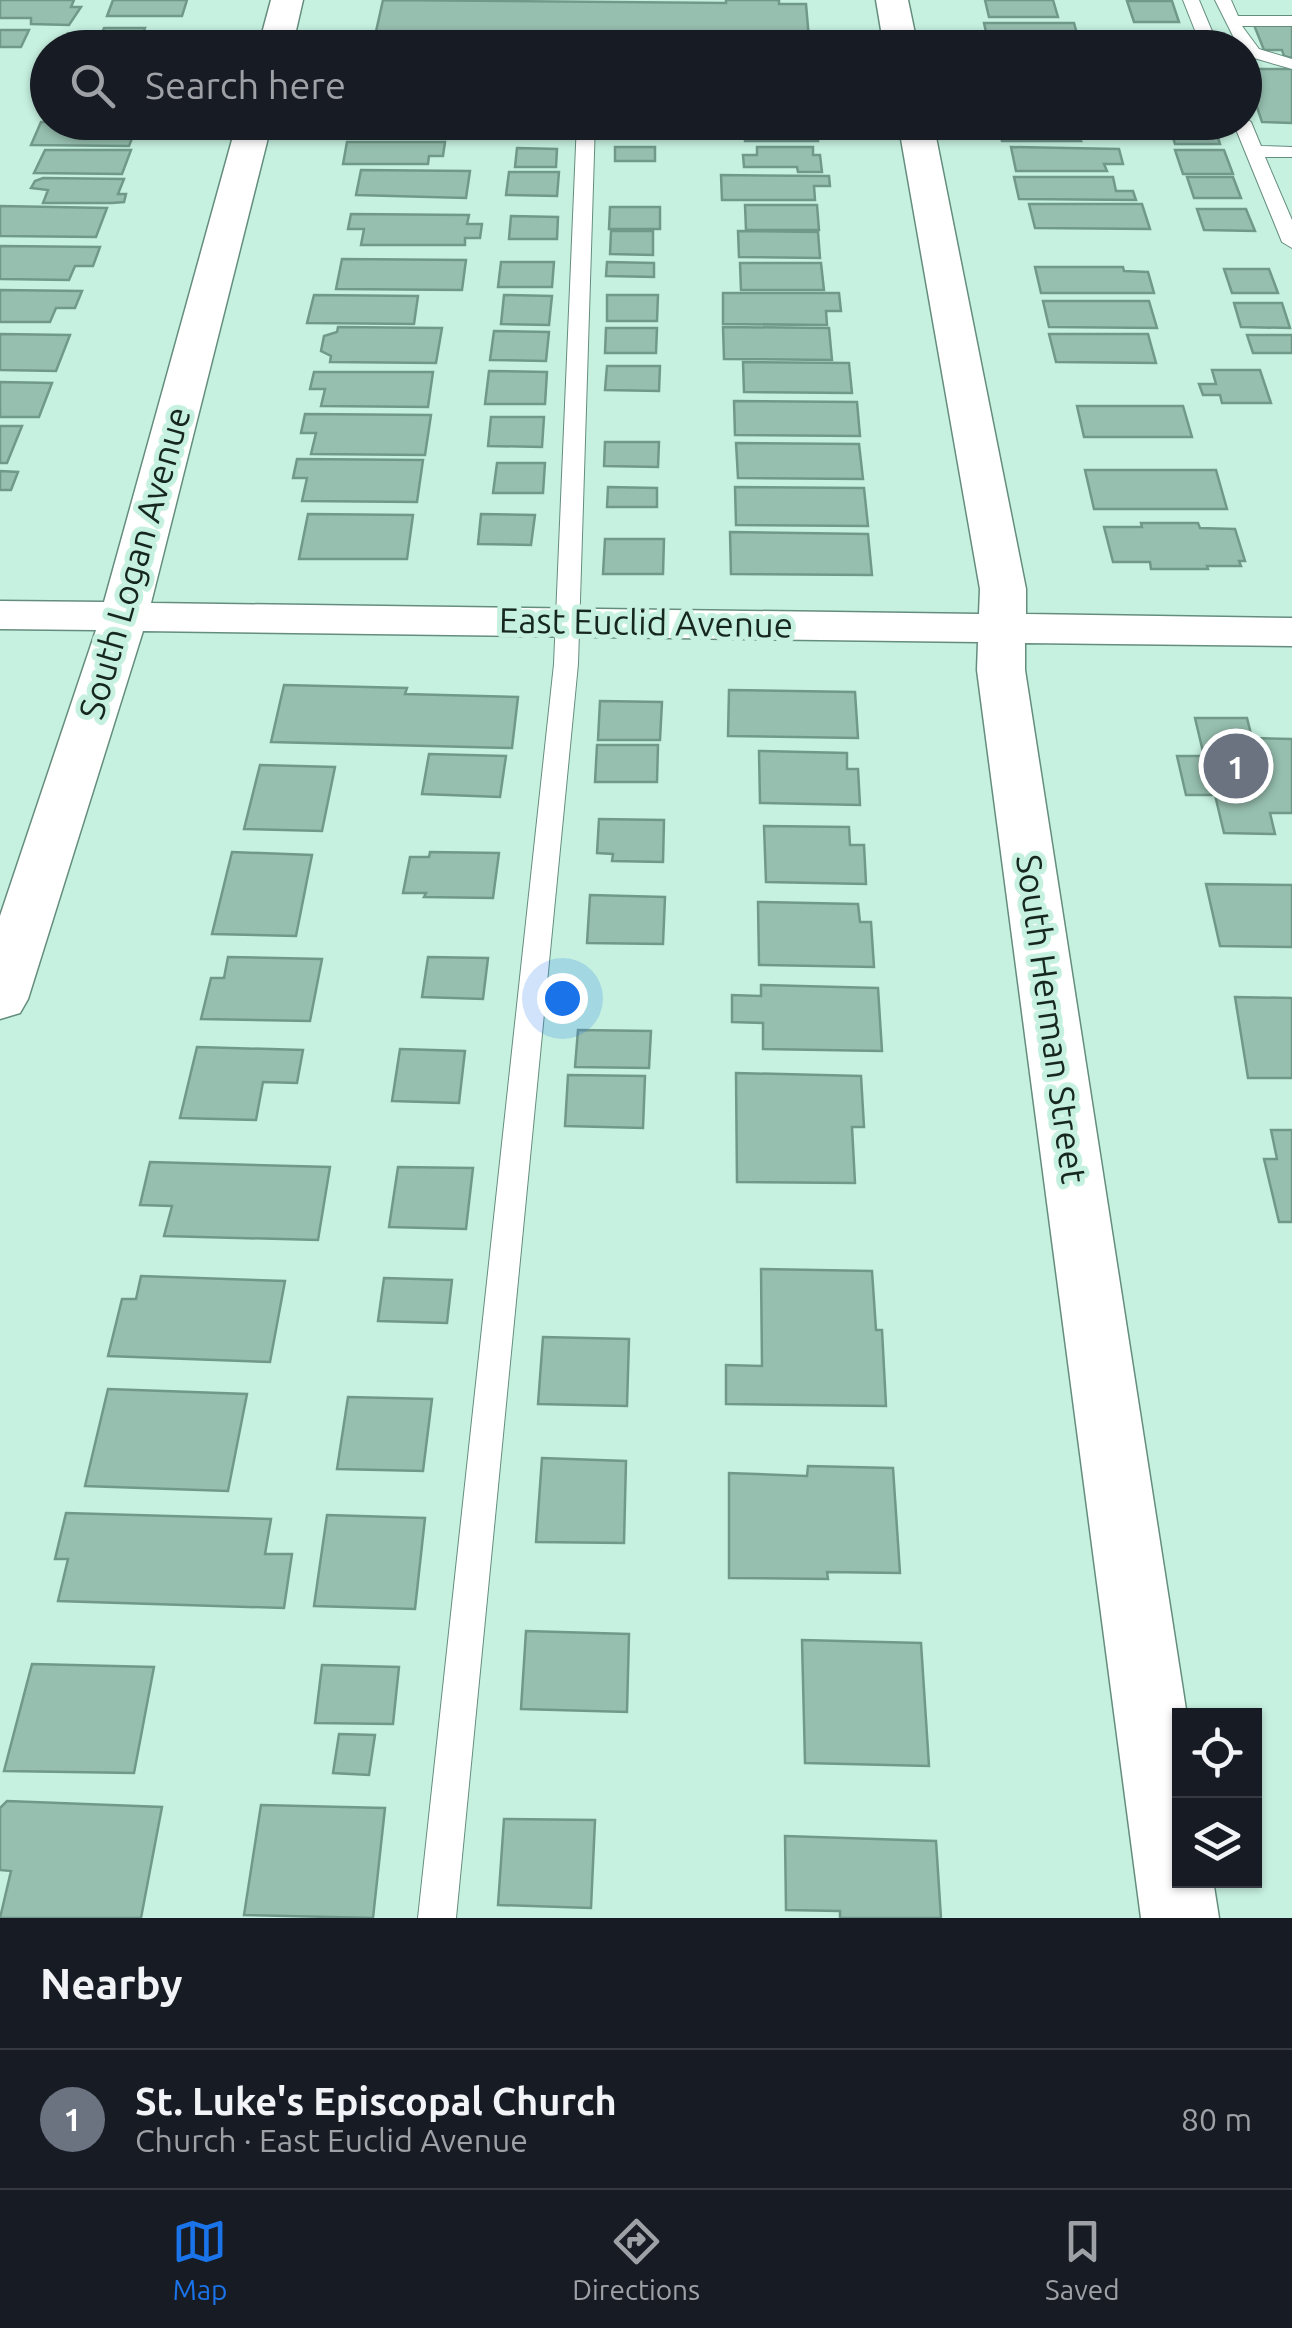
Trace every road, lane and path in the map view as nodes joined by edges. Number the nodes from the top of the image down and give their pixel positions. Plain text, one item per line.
1 (286, 0) edge
2 (892, 0) edge
3 (1191, 0) edge
4 (1223, 0) edge
5 (1232, 21) junction
6 (1292, 22) edge
7 (279, 30) edge
8 (898, 30) edge
9 (1204, 30) edge
10 (1236, 30) edge
11 (1262, 59) edge
12 (1292, 64) edge
13 (250, 140) edge
14 (585, 140) edge
15 (918, 140) edge
16 (1249, 140) edge
17 (1254, 151) junction
18 (1292, 152) edge
19 (1292, 242) edge
20 (0, 615) edge
21 (124, 616) junction
22 (568, 622) junction
23 (1002, 628) junction
24 (1292, 632) edge
25 (0, 999) edge
26 (437, 1918) edge
27 (1180, 1918) edge

1 - 7 street
2 - 8 street
3 - 9 lane
4 - 5 lane
5 - 6 lane
5 - 10 lane
11 - 12 lane
13 - 21 street, South Logan Avenue
14 - 22 lane
15 - 23 street, South Herman Street
16 - 17 lane
17 - 18 lane
17 - 19 lane
20 - 21 street, East Euclid Avenue
21 - 22 street, East Euclid Avenue
21 - 25 street, South Logan Avenue
22 - 23 street, East Euclid Avenue
22 - 26 lane
23 - 24 street, East Euclid Avenue
23 - 27 street, South Herman Street

